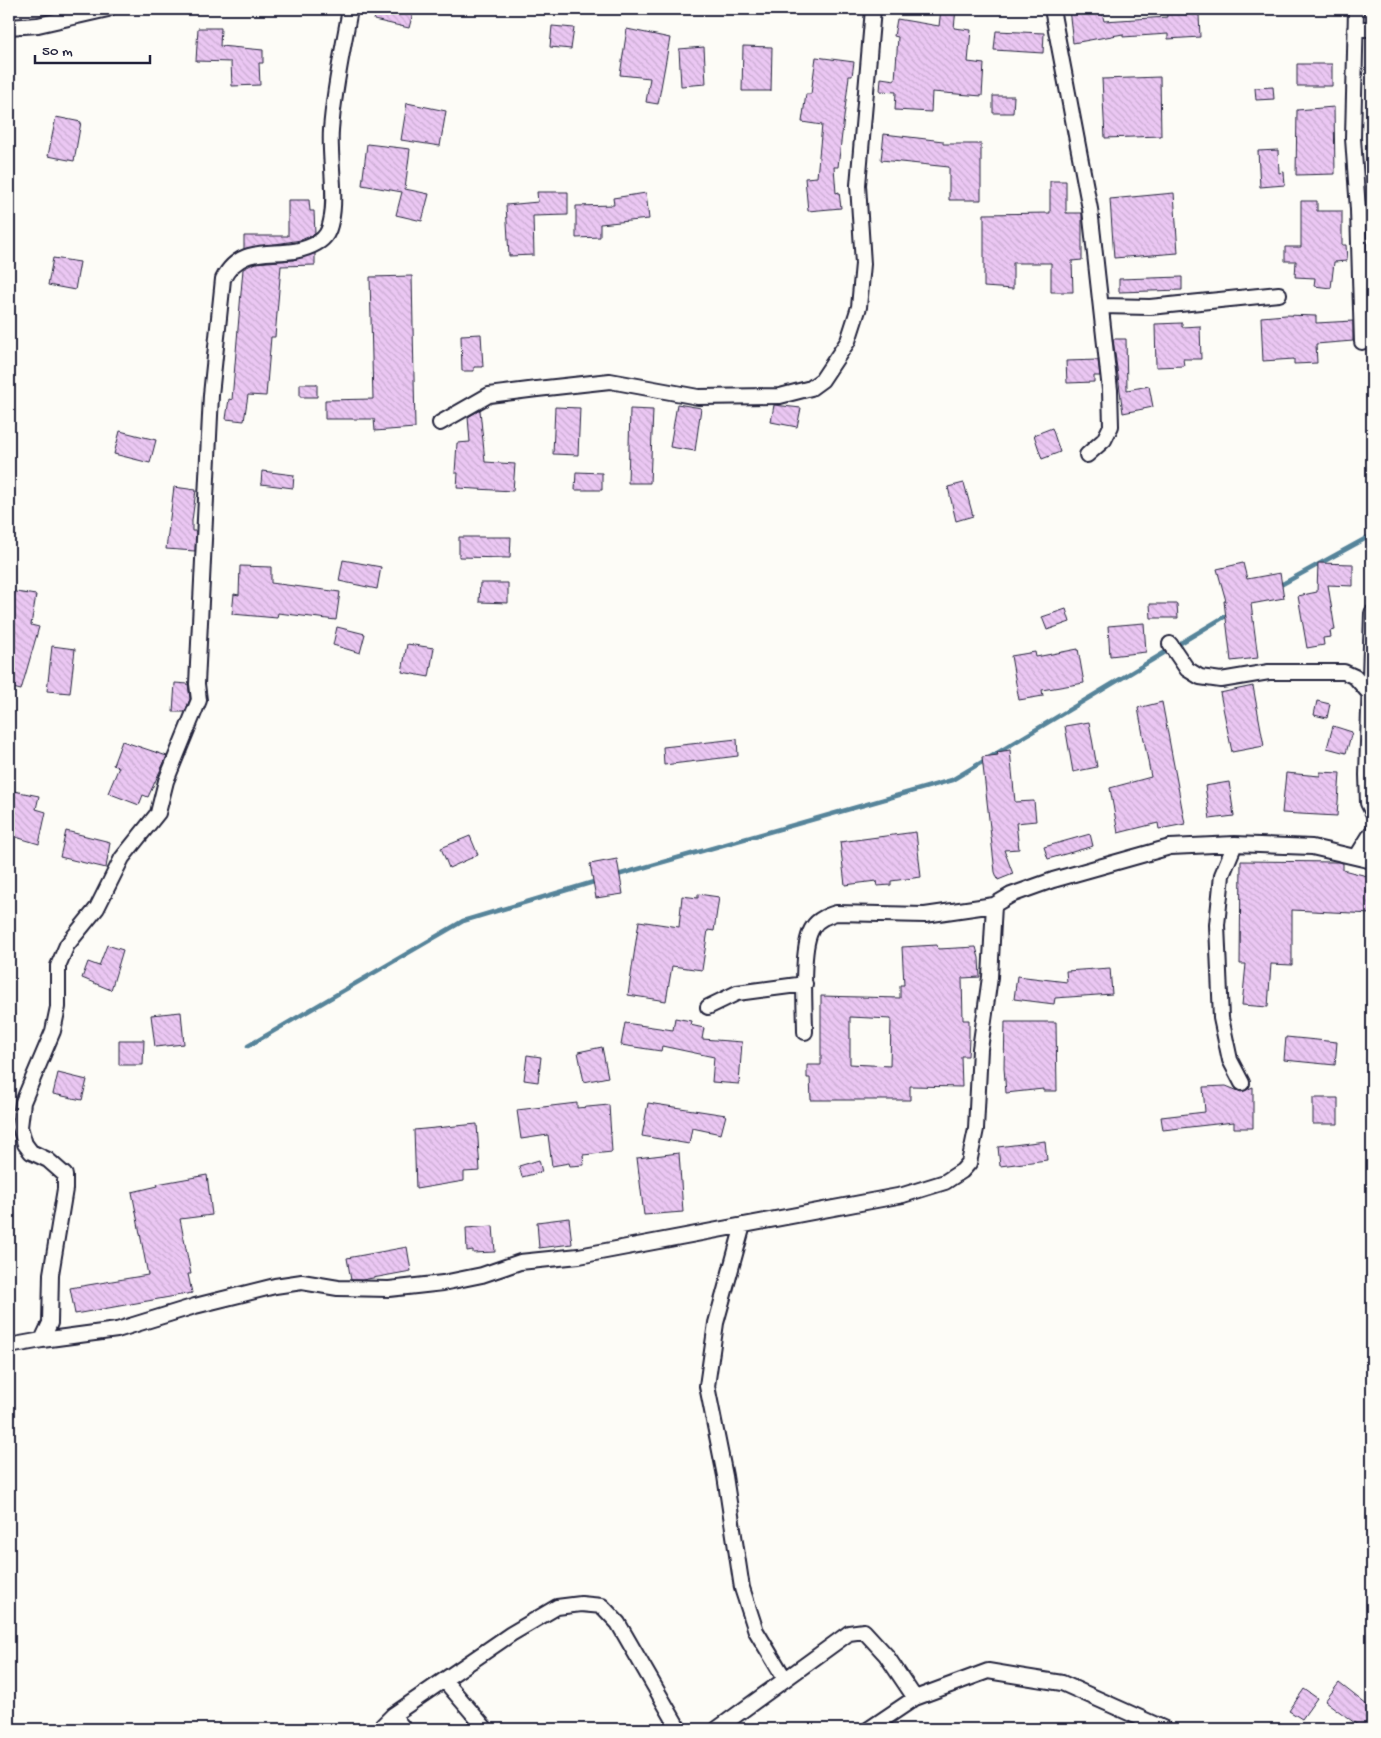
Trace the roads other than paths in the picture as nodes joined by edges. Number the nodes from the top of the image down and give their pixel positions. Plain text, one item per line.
1 (108, 9) edge
2 (350, 9) edge
3 (873, 9) edge
4 (1052, 9) edge
5 (1356, 9) edge
6 (9, 27) edge
7 (1355, 28) junction
8 (1372, 29) edge
9 (1279, 294) dead end
10 (1102, 306) junction
11 (1362, 342) dead end
12 (440, 423) dead end
13 (1087, 456) dead end
14 (1372, 612) edge
15 (1170, 644) dead end
16 (1370, 693) junction
17 (1372, 811) edge
18 (1372, 832) edge
19 (1236, 844) junction
20 (1356, 856) junction
21 (1372, 861) edge
22 (994, 905) junction
23 (805, 984) junction
24 (708, 1007) dead end
25 (805, 1032) dead end
26 (1242, 1083) dead end
27 (743, 1225) junction
28 (50, 1323) junction
29 (64, 1337) junction
30 (42, 1340) junction
31 (9, 1346) edge
32 (785, 1679) junction
33 (444, 1680) junction
34 (915, 1698) junction
35 (393, 1715) junction
36 (379, 1729) edge
37 (404, 1729) edge
38 (486, 1729) edge
39 (679, 1729) edge
40 (717, 1729) edge
41 (869, 1729) edge
42 (1165, 1729) edge

1 - 6 street
2 - 28 street
3 - 12 street
4 - 10 street
5 - 7 street
7 - 8 street
7 - 11 street
9 - 10 street
10 - 13 street
14 - 16 street
15 - 16 street
16 - 17 street
18 - 20 street
19 - 20 street
19 - 22 street
19 - 26 street
20 - 21 street
22 - 23 street
22 - 27 street
23 - 24 street
23 - 25 street
27 - 29 street
27 - 32 street
28 - 29 street
28 - 30 street
29 - 30 street
30 - 31 street
32 - 34 street
32 - 40 street
33 - 35 street
33 - 38 street
33 - 39 street
34 - 41 street
34 - 42 street
35 - 36 street
35 - 37 street

